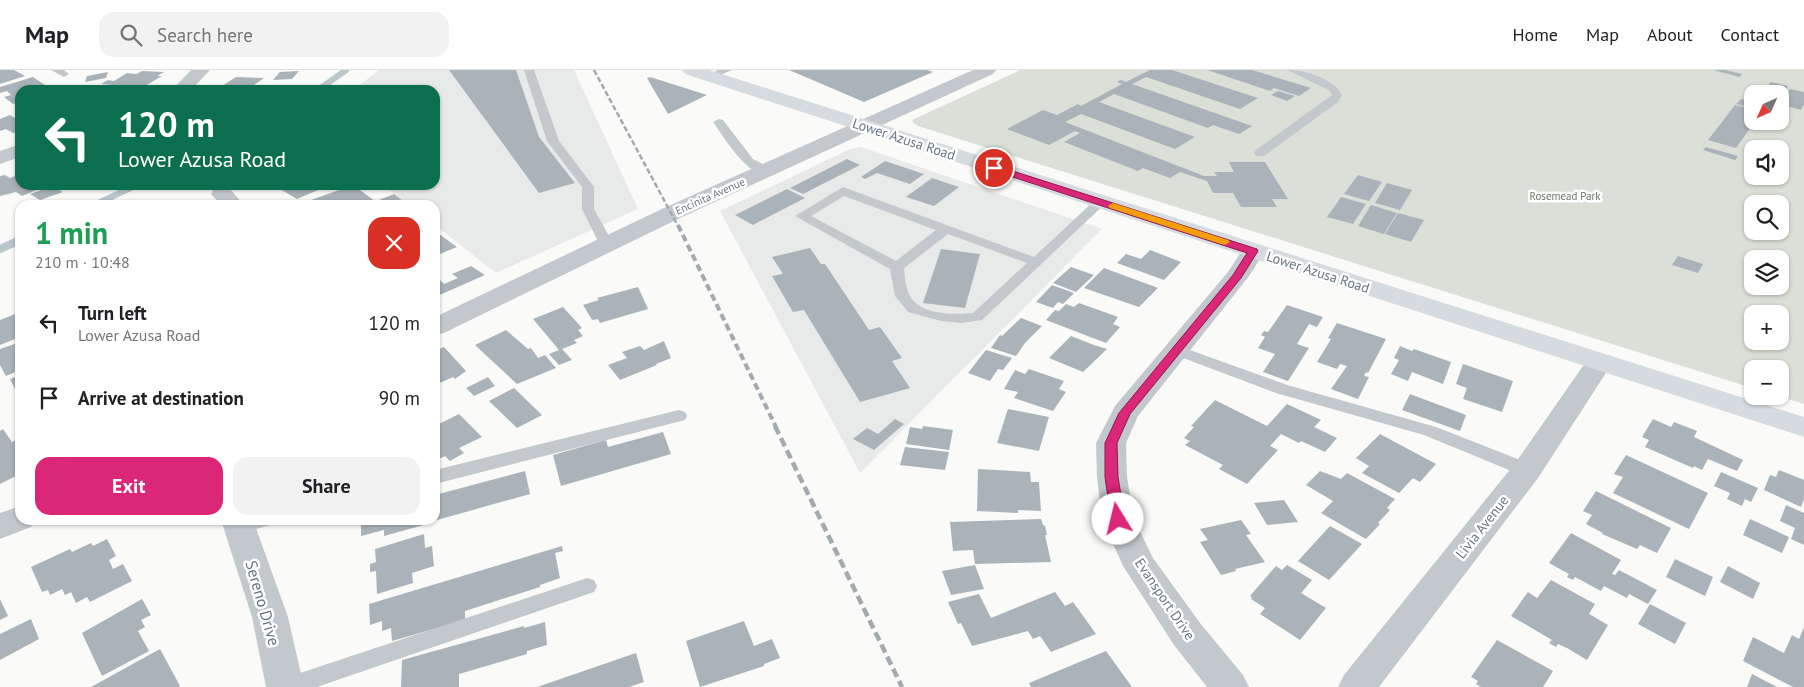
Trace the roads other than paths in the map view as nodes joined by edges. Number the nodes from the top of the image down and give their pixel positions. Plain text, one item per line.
1 (201, 70) edge
2 (529, 70) edge
3 (691, 70) edge
4 (987, 70) edge
5 (1292, 70) edge
6 (719, 73) edge
7 (186, 85) edge
8 (719, 122) dead end
9 (863, 126) junction
10 (15, 152) edge
11 (1260, 152) dead end
12 (0, 158) edge
13 (766, 171) junction
14 (1102, 202) junction
15 (946, 229) junction
16 (607, 245) junction
17 (1253, 251) junction
18 (1036, 262) junction
19 (897, 267) junction
20 (440, 325) edge
21 (1176, 350) junction
22 (1600, 362) junction
23 (679, 416) dead end
24 (1804, 427) edge
25 (1527, 470) junction
26 (440, 476) edge
27 (15, 520) edge
28 (248, 525) edge
29 (0, 527) edge
30 (588, 586) dead end
31 (286, 687) edge
32 (1230, 687) edge
33 (1357, 687) edge

1 - 7 street
2 - 16 lane
3 - 6 main road, Lower Azusa Road
4 - 9 street, Encinita Avenue
5 - 11 lane
6 - 9 main road, Lower Azusa Road
8 - 13 lane
9 - 13 street, Encinita Avenue
9 - 14 main road, Lower Azusa Road
10 - 12 street
13 - 16 street, Encinita Avenue
14 - 17 main road, Lower Azusa Road
14 - 18 lane
15 - 18 lane
15 - 19 lane
15 - 19 lane
16 - 20 street, Encinita Avenue
17 - 21 street, Evansport Drive
17 - 22 main road, Lower Azusa Road
18 - 19 lane
21 - 25 lane
21 - 32 street, Evansport Drive
22 - 24 main road, Lower Azusa Road
22 - 25 street, Livia Avenue
23 - 26 lane
25 - 33 street, Livia Avenue
27 - 29 street
28 - 31 street, Sereno Drive
30 - 31 lane

